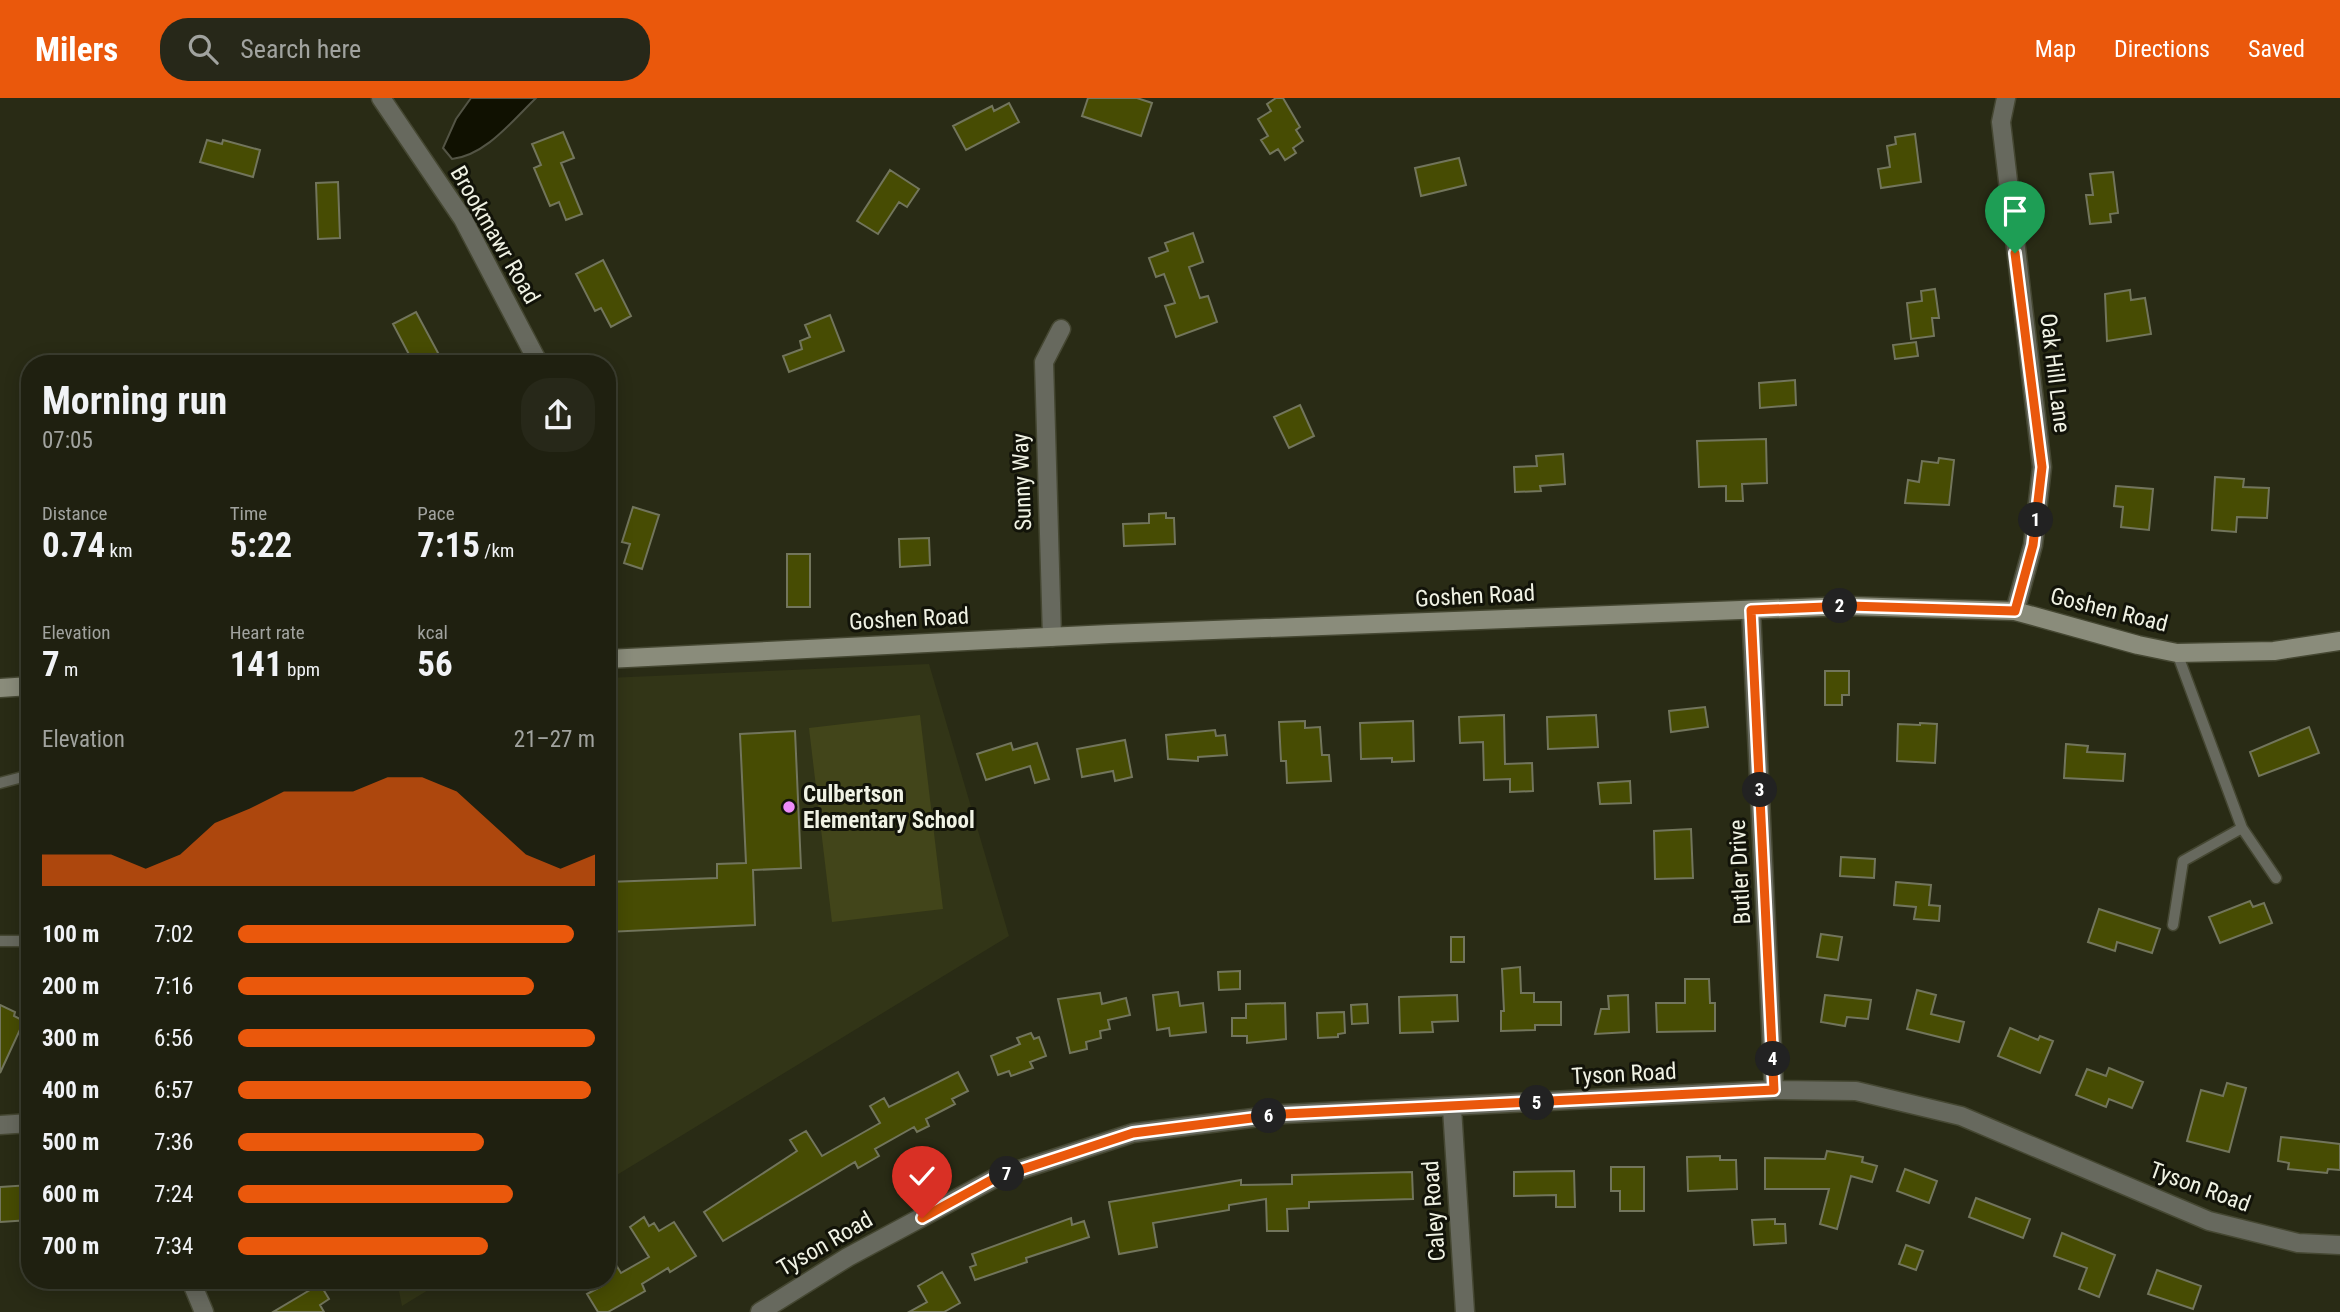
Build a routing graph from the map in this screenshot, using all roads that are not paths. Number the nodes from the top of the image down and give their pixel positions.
1 (380, 98) edge
2 (2006, 98) edge
3 (1061, 329) dead end
4 (534, 355) edge
5 (1751, 610) junction
6 (2015, 611) junction
7 (1052, 637) junction
8 (2340, 641) edge
9 (2177, 653) junction
10 (616, 659) edge
11 (21, 687) edge
12 (0, 688) edge
13 (21, 777) edge
14 (0, 783) edge
15 (2242, 828) junction
16 (2276, 878) dead end
17 (2173, 925) dead end
18 (0, 941) edge
19 (21, 941) edge
20 (1774, 1090) junction
21 (1452, 1108) junction
22 (21, 1124) edge
23 (0, 1125) edge
24 (2340, 1245) edge
25 (194, 1289) edge
26 (204, 1312) edge
27 (760, 1312) edge
28 (1465, 1312) edge

1 - 4 street, Brookmawr Road
2 - 6 street, Oak Hill Lane
3 - 7 street, Sunny Way
5 - 6 street, Goshen Road
5 - 7 street, Goshen Road
5 - 20 street, Butler Drive
6 - 9 street, Goshen Road
7 - 10 street, Goshen Road
8 - 9 street, Goshen Road
9 - 15 lane
11 - 12 street
13 - 14 lane
15 - 16 lane
15 - 17 lane
18 - 19 lane
20 - 21 street, Tyson Road
20 - 24 street, Tyson Road
21 - 27 street, Tyson Road
21 - 28 street, Caley Road
22 - 23 street
25 - 26 street

